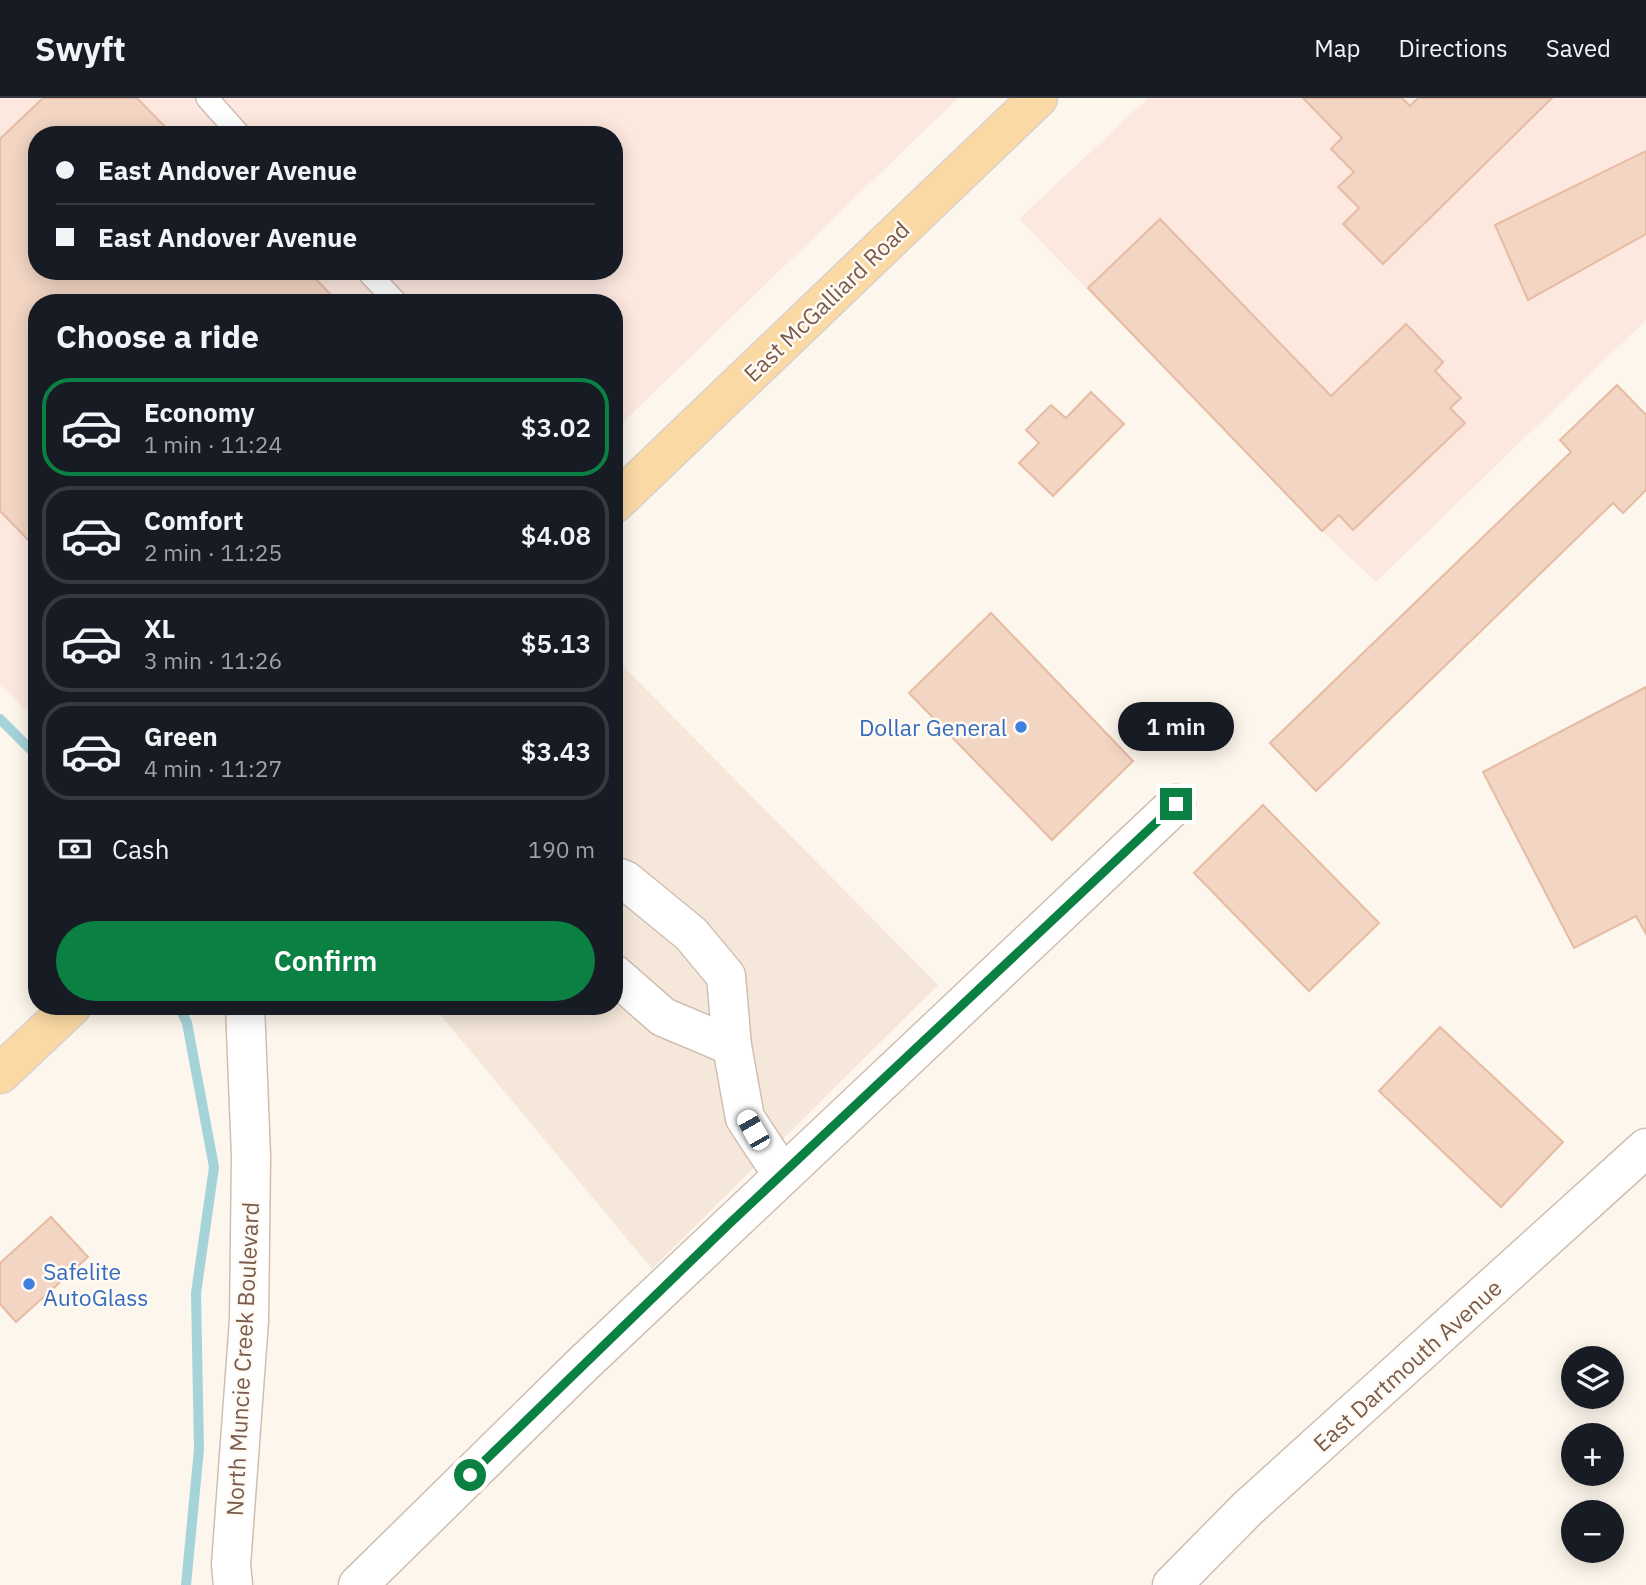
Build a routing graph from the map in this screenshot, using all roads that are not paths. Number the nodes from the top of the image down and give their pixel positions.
1 (207, 98) edge
2 (1038, 98) edge
3 (232, 126) edge
4 (375, 280) edge
5 (389, 294) edge
6 (623, 495) edge
7 (1176, 804) dead end
8 (623, 879) edge
9 (623, 982) edge
10 (62, 1015) edge
11 (245, 1015) edge
12 (732, 1046) junction
13 (0, 1074) edge
14 (1646, 1149) edge
15 (785, 1171) junction
16 (233, 1585) edge
17 (358, 1585) edge
18 (1172, 1585) edge

1 - 3 lane
2 - 6 main road, East McGalliard Road
4 - 5 lane
7 - 15 street
8 - 12 street
9 - 12 street
10 - 13 main road
11 - 16 street, North Muncie Creek Boulevard
12 - 15 street
14 - 18 street, East Dartmouth Avenue
15 - 17 street

